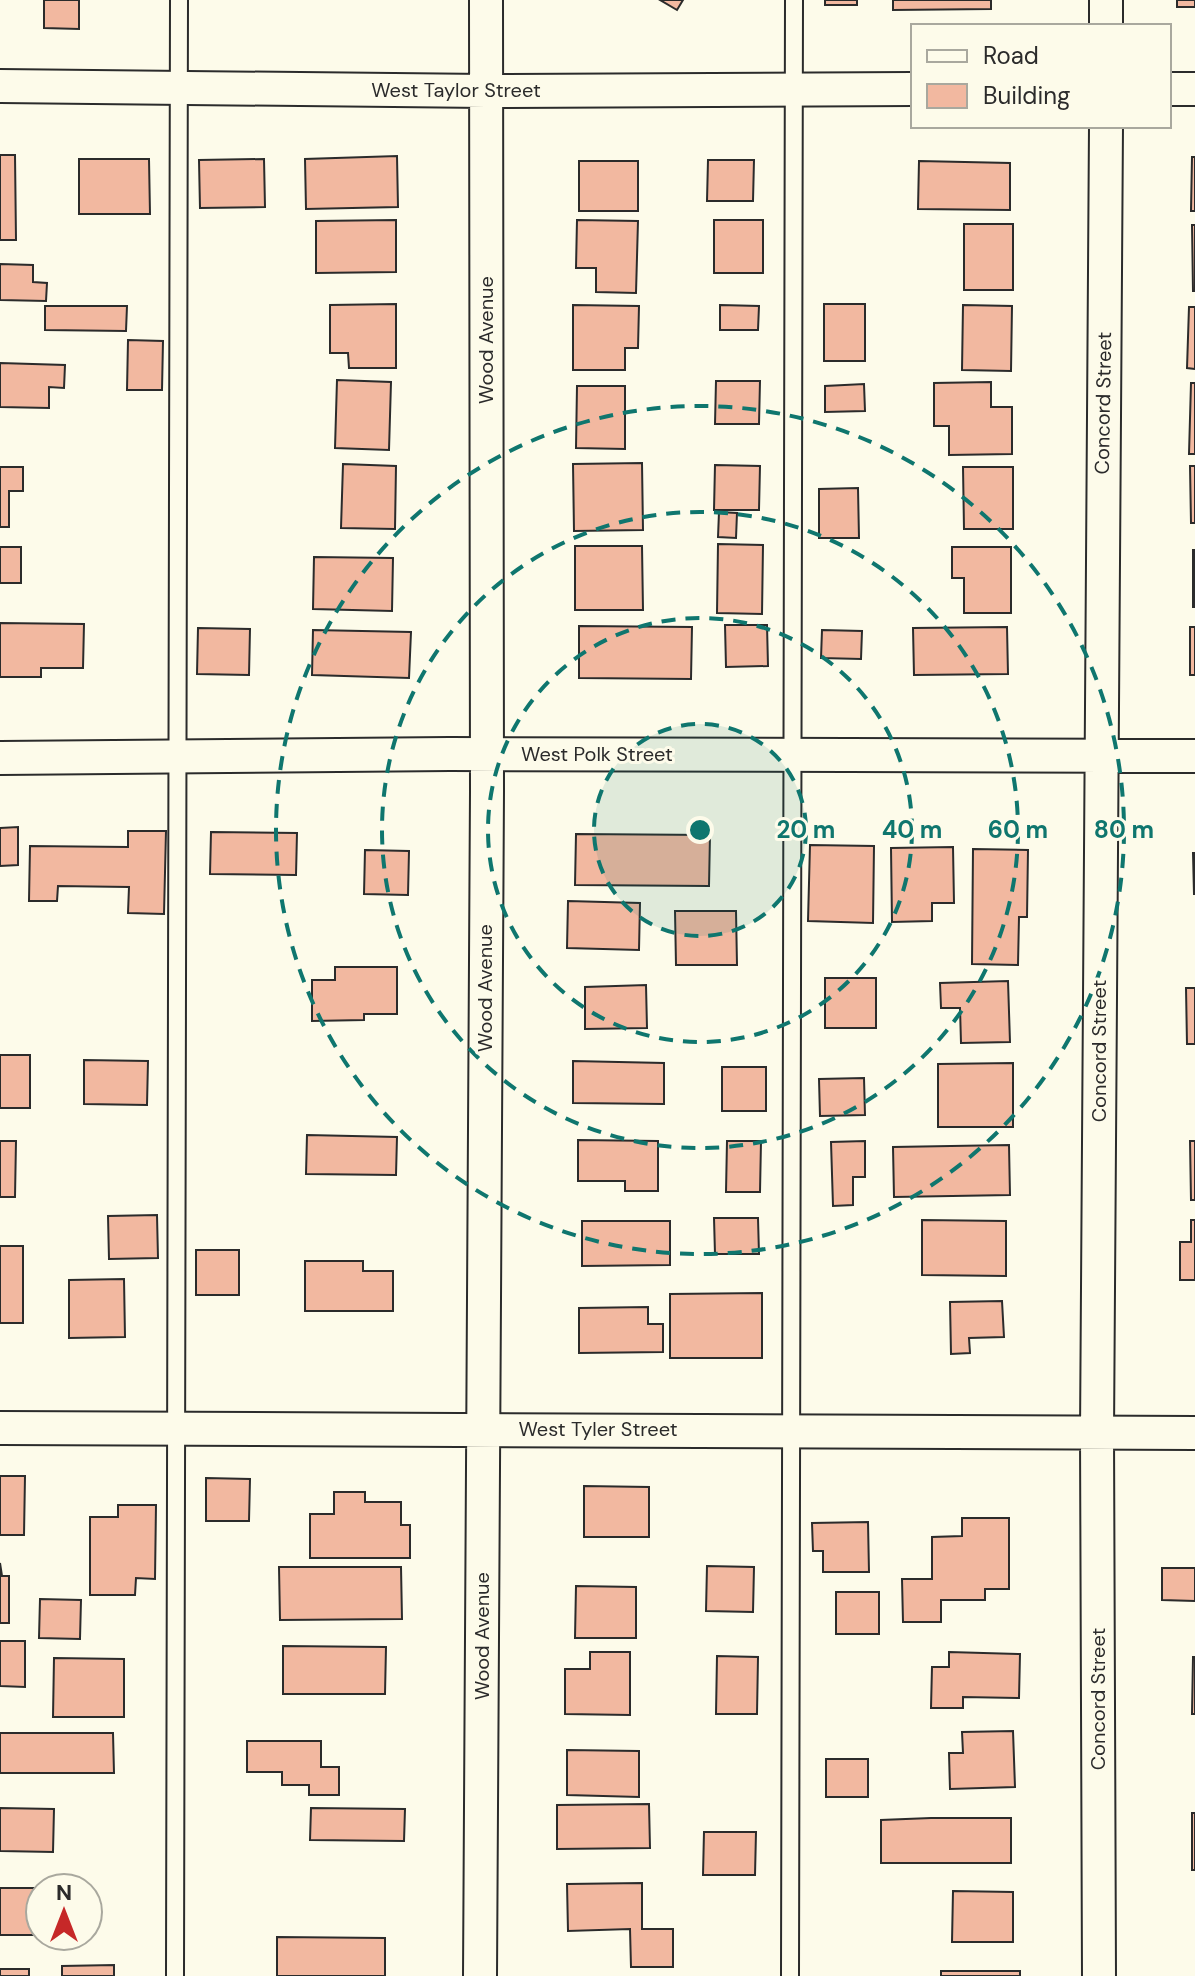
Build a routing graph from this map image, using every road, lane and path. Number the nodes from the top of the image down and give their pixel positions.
1 (179, 0) edge
2 (486, 0) edge
3 (794, 0) edge
4 (1106, 0) edge
5 (1106, 24) edge
6 (0, 86) edge
7 (179, 87) junction
8 (911, 89) edge
9 (1171, 89) edge
10 (1195, 89) edge
11 (796, 90) junction
12 (486, 91) junction
13 (1106, 128) edge
14 (487, 754) junction
15 (790, 754) junction
16 (1100, 755) junction
17 (1195, 756) edge
18 (178, 757) junction
19 (0, 758) edge
20 (0, 1428) edge
21 (178, 1428) junction
22 (483, 1428) junction
23 (791, 1431) junction
24 (1097, 1433) junction
25 (1195, 1433) edge
26 (175, 1976) edge
27 (480, 1976) edge
28 (790, 1976) edge
29 (1099, 1976) edge

1 - 7 lane
2 - 12 street, Wood Avenue
3 - 11 lane
4 - 5 street
6 - 7 street, West Taylor Street
7 - 12 street, West Taylor Street
7 - 18 lane
8 - 11 street, West Taylor Street
9 - 10 street
11 - 12 street, West Taylor Street
11 - 15 lane
12 - 14 street, Wood Avenue
13 - 16 street, Concord Street
14 - 15 street, West Polk Street
14 - 18 street, West Polk Street
14 - 22 street, Wood Avenue
15 - 16 street, West Polk Street
15 - 23 lane
16 - 17 street, West Polk Street
16 - 24 street, Concord Street
18 - 19 street, West Polk Street
18 - 21 lane
20 - 21 street, West Tyler Street
21 - 22 street, West Tyler Street
21 - 26 lane
22 - 23 street, West Tyler Street
22 - 27 street, Wood Avenue
23 - 24 street, West Tyler Street
23 - 28 lane
24 - 25 street, West Tyler Street
24 - 29 street, Concord Street

